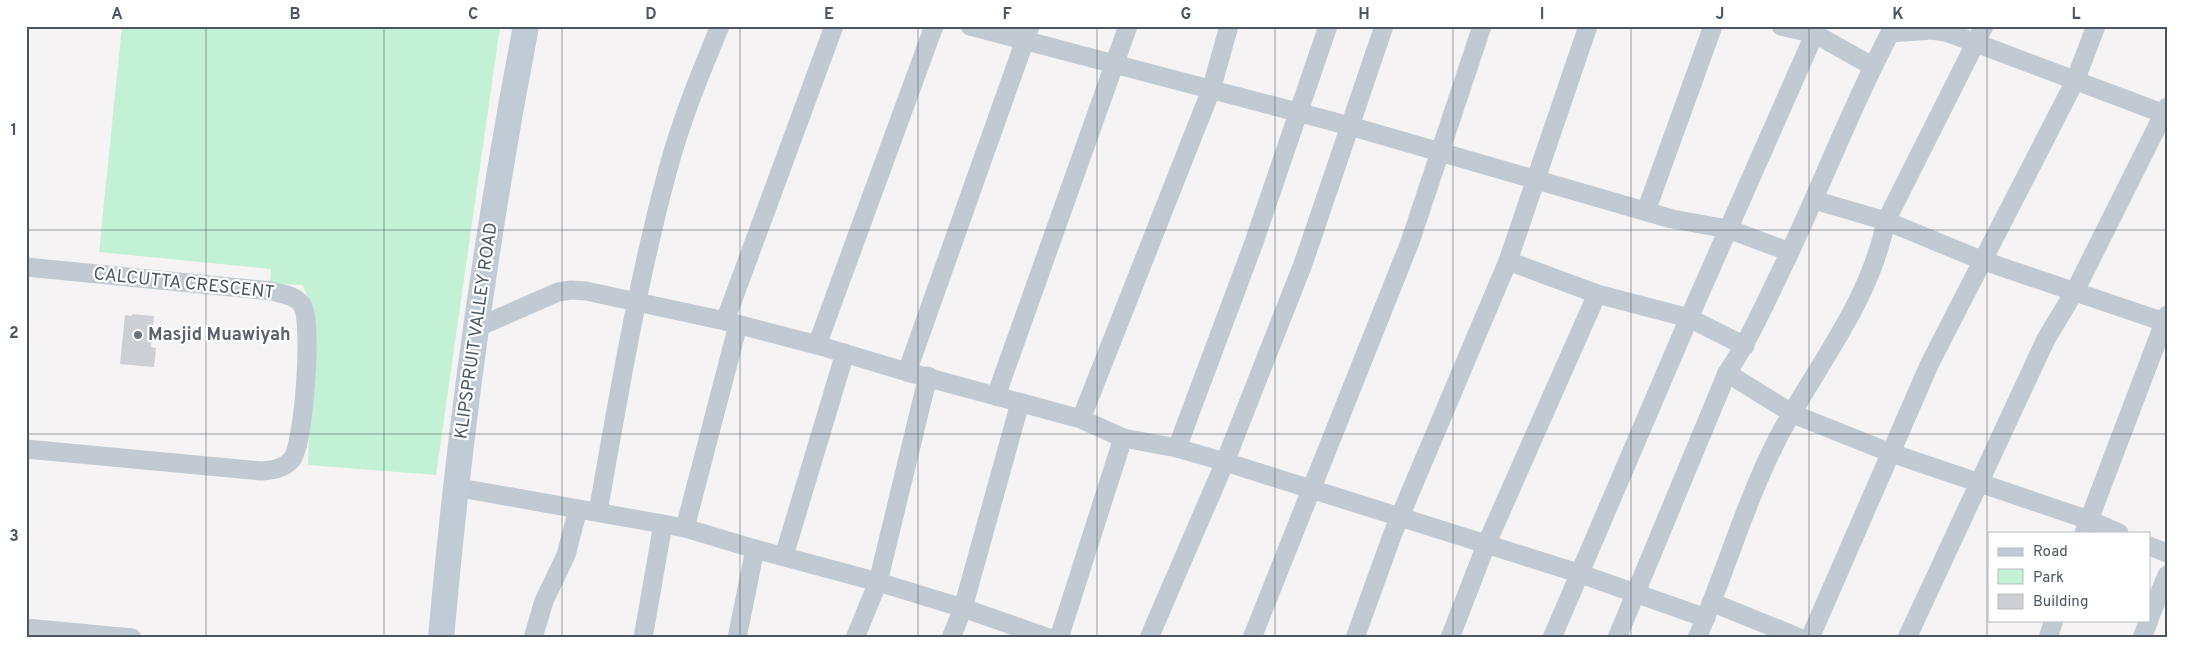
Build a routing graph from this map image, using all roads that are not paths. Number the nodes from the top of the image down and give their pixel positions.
1 (526, 26) edge
2 (720, 26) edge
3 (834, 26) edge
4 (934, 26) edge
5 (970, 26) edge
6 (1128, 26) edge
7 (1229, 26) edge
8 (1328, 26) edge
9 (1384, 26) edge
10 (1482, 26) edge
11 (1588, 26) edge
12 (1713, 26) edge
13 (1782, 26) edge
14 (1984, 26) edge
15 (2096, 26) edge
16 (1891, 29) edge
17 (1816, 30) edge
18 (1028, 33) edge
19 (1976, 44) junction
20 (1116, 64) junction
21 (1872, 66) junction
22 (2075, 81) junction
23 (1211, 90) junction
24 (2166, 112) edge
25 (1298, 113) junction
26 (1350, 126) junction
27 (1441, 153) junction
28 (1536, 180) junction
29 (1814, 200) junction
30 (1646, 211) junction
31 (1886, 221) junction
32 (1728, 229) junction
33 (1790, 252) junction
34 (1981, 260) junction
35 (1508, 262) junction
36 (26, 267) edge
37 (2075, 291) junction
38 (1598, 294) junction
39 (636, 302) junction
40 (1689, 318) junction
41 (2166, 320) edge
42 (732, 323) junction
43 (476, 328) junction
44 (817, 344) junction
45 (1745, 346) junction
46 (846, 353) junction
47 (907, 372) junction
48 (1727, 373) junction
49 (928, 376) junction
50 (996, 396) junction
51 (1020, 403) junction
52 (1793, 414) junction
53 (1081, 419) junction
54 (1123, 438) junction
55 (1177, 448) junction
56 (26, 449) edge
57 (1891, 452) junction
58 (1225, 462) junction
59 (1978, 483) junction
60 (454, 487) junction
61 (1310, 490) junction
62 (578, 509) junction
63 (598, 512) junction
64 (1400, 518) junction
65 (663, 524) junction
66 (2087, 526) edge
67 (685, 528) junction
68 (2114, 532) edge
69 (1486, 545) junction
70 (2150, 546) edge
71 (755, 549) junction
72 (2167, 553) edge
73 (784, 556) junction
74 (1578, 573) junction
75 (2167, 575) edge
76 (878, 582) junction
77 (1637, 594) junction
78 (963, 608) junction
79 (1709, 610) junction
80 (2150, 617) edge
81 (2053, 622) edge
82 (2148, 622) edge
83 (26, 628) edge
84 (132, 638) edge
85 (441, 638) edge
86 (533, 638) edge
87 (643, 638) edge
88 (737, 638) edge
89 (854, 638) edge
90 (951, 638) edge
91 (1049, 638) edge
92 (1059, 638) edge
93 (1149, 638) edge
94 (1252, 638) edge
95 (1355, 638) edge
96 (1450, 638) edge
97 (1552, 638) edge
98 (1617, 638) edge
99 (1697, 638) edge
100 (1800, 638) edge
101 (1810, 638) edge
102 (1907, 638) edge
103 (2048, 638) edge
104 (2142, 638) edge

1 - 43 main road, KLIPSPRUIT VALLEY ROAD
2 - 39 street
3 - 42 street
4 - 44 street
5 - 18 street
6 - 20 street
7 - 23 street
8 - 25 street
9 - 26 street
10 - 27 street
11 - 28 street
12 - 30 street
13 - 17 street
14 - 19 street
15 - 22 street
16 - 19 street
16 - 21 street
17 - 21 street
17 - 32 street
18 - 20 street
18 - 47 street
19 - 22 street
19 - 31 street
20 - 23 street
20 - 50 street
21 - 29 street
22 - 24 street
22 - 34 street
23 - 25 street
23 - 53 street
24 - 37 street
25 - 26 street
25 - 55 street
26 - 27 street
26 - 58 street
27 - 28 street
27 - 61 street
28 - 30 street
28 - 35 street
29 - 31 street
29 - 33 street
30 - 32 street
31 - 34 street
31 - 52 street
32 - 33 street
32 - 40 street
33 - 45 street
34 - 37 street
34 - 57 street
35 - 38 street
35 - 64 street
36 - 56 street, CALCUTTA CRESCENT
37 - 41 street
37 - 59 street
38 - 40 street
38 - 69 street
39 - 42 street
39 - 43 street
39 - 63 street
40 - 45 street
40 - 74 street
41 - 66 street
42 - 44 street
42 - 67 street
43 - 60 main road, KLIPSPRUIT VALLEY ROAD
44 - 46 street
45 - 48 street
46 - 47 street
46 - 73 street
47 - 49 street
48 - 52 street
48 - 77 street
49 - 50 street
49 - 76 street
50 - 51 street
51 - 53 street
51 - 78 street
52 - 57 street
52 - 79 street
53 - 54 street
54 - 55 street
54 - 92 street
55 - 58 street
57 - 59 street
57 - 101 street
58 - 61 street
58 - 93 street
59 - 66 street
59 - 102 street
60 - 62 street
60 - 85 main road, KLIPSPRUIT VALLEY ROAD
61 - 64 street
61 - 94 street
62 - 63 street
62 - 86 street
63 - 65 street
64 - 69 street
64 - 95 street
65 - 67 street
65 - 87 street
66 - 68 street
67 - 71 street
69 - 74 street
69 - 96 street
70 - 72 street
71 - 73 street
71 - 88 street
73 - 76 street
74 - 77 street
74 - 97 street
75 - 80 street
76 - 78 street
76 - 89 street
77 - 79 street
77 - 98 street
78 - 90 street
78 - 91 street
79 - 99 street
79 - 100 street
81 - 103 street
82 - 104 street
83 - 84 street

